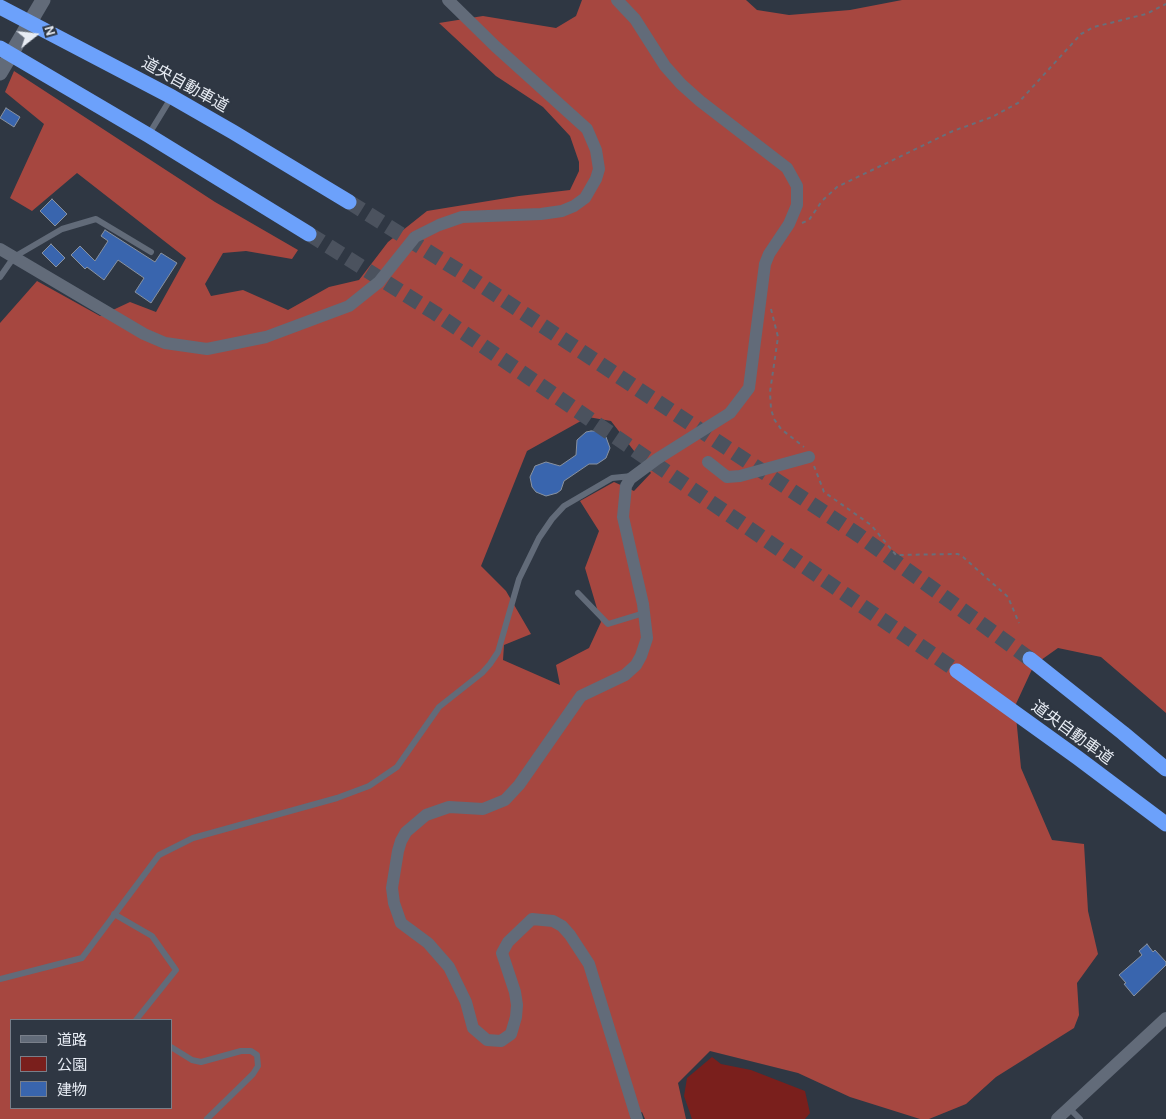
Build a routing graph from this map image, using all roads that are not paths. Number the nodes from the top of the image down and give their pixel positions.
1 (43, 0) edge
2 (448, 0) edge
3 (618, 0) edge
4 (0, 7) edge
5 (0, 48) edge
6 (0, 73) edge
7 (172, 97) junction
8 (148, 135) junction
9 (349, 202) tunnel mouth
10 (309, 234) tunnel mouth
11 (0, 249) edge
12 (151, 252) dead end
13 (14, 257) junction
14 (0, 277) edge
15 (809, 457) road end
16 (708, 462) dead end
17 (633, 476) junction
18 (578, 593) dead end
19 (644, 613) junction
20 (1030, 659) tunnel mouth
21 (957, 671) tunnel mouth
22 (1166, 769) edge
23 (1166, 824) edge
24 (114, 914) junction
25 (0, 980) edge
26 (1166, 1018) edge
27 (137, 1019) edge
28 (172, 1048) edge
29 (1069, 1108) junction
30 (207, 1119) edge
31 (638, 1119) edge
32 (1057, 1119) edge
33 (1080, 1119) edge

1 - 6 main road
2 - 13 street
3 - 17 street
4 - 7 highway, 道央自動車道
5 - 8 highway
7 - 8 lane
7 - 9 highway, 道央自動車道
8 - 10 highway
11 - 13 street
12 - 13 lane
13 - 14 lane
15 - 16 street
17 - 19 street
17 - 24 lane
18 - 19 lane
19 - 31 street
20 - 22 highway, 道央自動車道
21 - 23 highway, 道央自動車道
24 - 25 lane
24 - 27 lane
26 - 29 street
28 - 30 lane
29 - 32 street
29 - 33 lane

